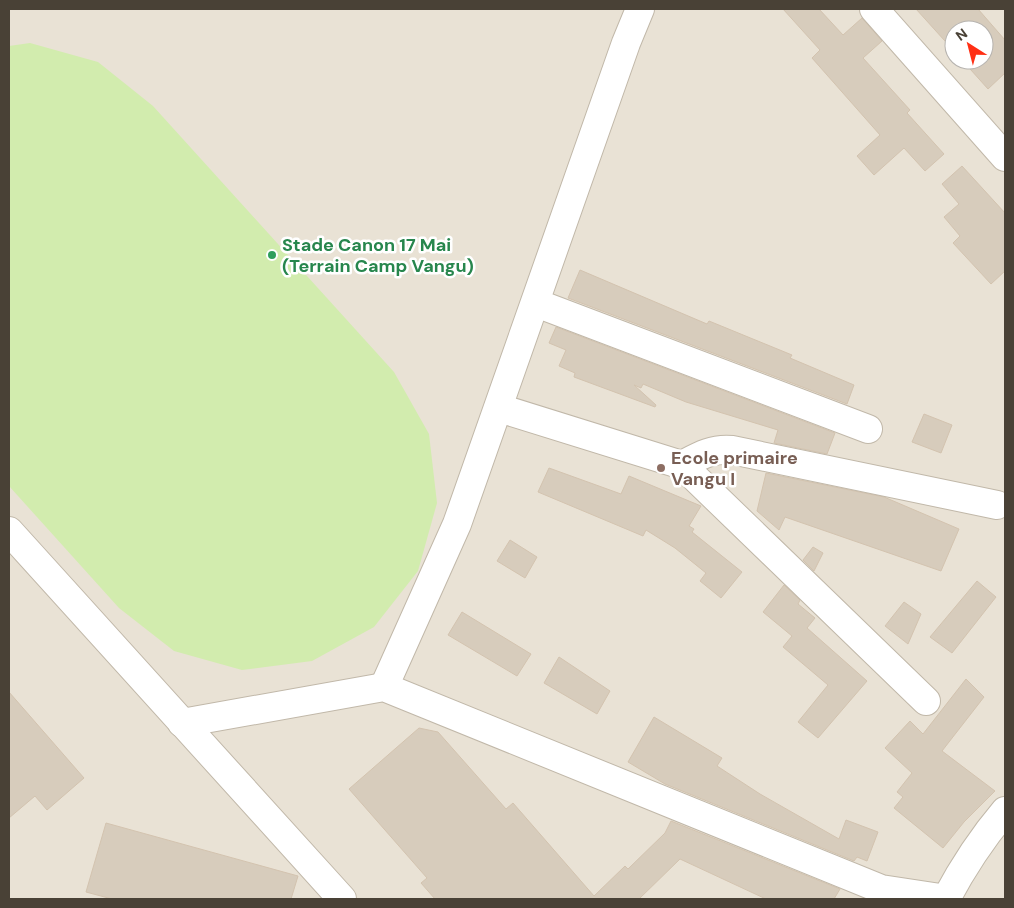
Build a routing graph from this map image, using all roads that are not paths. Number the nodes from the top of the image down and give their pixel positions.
1 (640, 9) edge
2 (874, 9) edge
3 (1005, 157) edge
4 (536, 303) junction
5 (499, 408) junction
6 (868, 429) dead end
7 (682, 465) junction
8 (997, 505) dead end
9 (9, 530) edge
10 (384, 688) junction
11 (926, 701) dead end
12 (182, 723) junction
13 (1005, 811) edge
14 (342, 899) edge
15 (946, 899) edge

1 - 4 street
2 - 3 street
4 - 5 street
4 - 6 street
5 - 7 street
5 - 10 street
7 - 8 street
7 - 11 street
9 - 12 street
10 - 12 street
10 - 15 street
12 - 14 street
13 - 15 street

